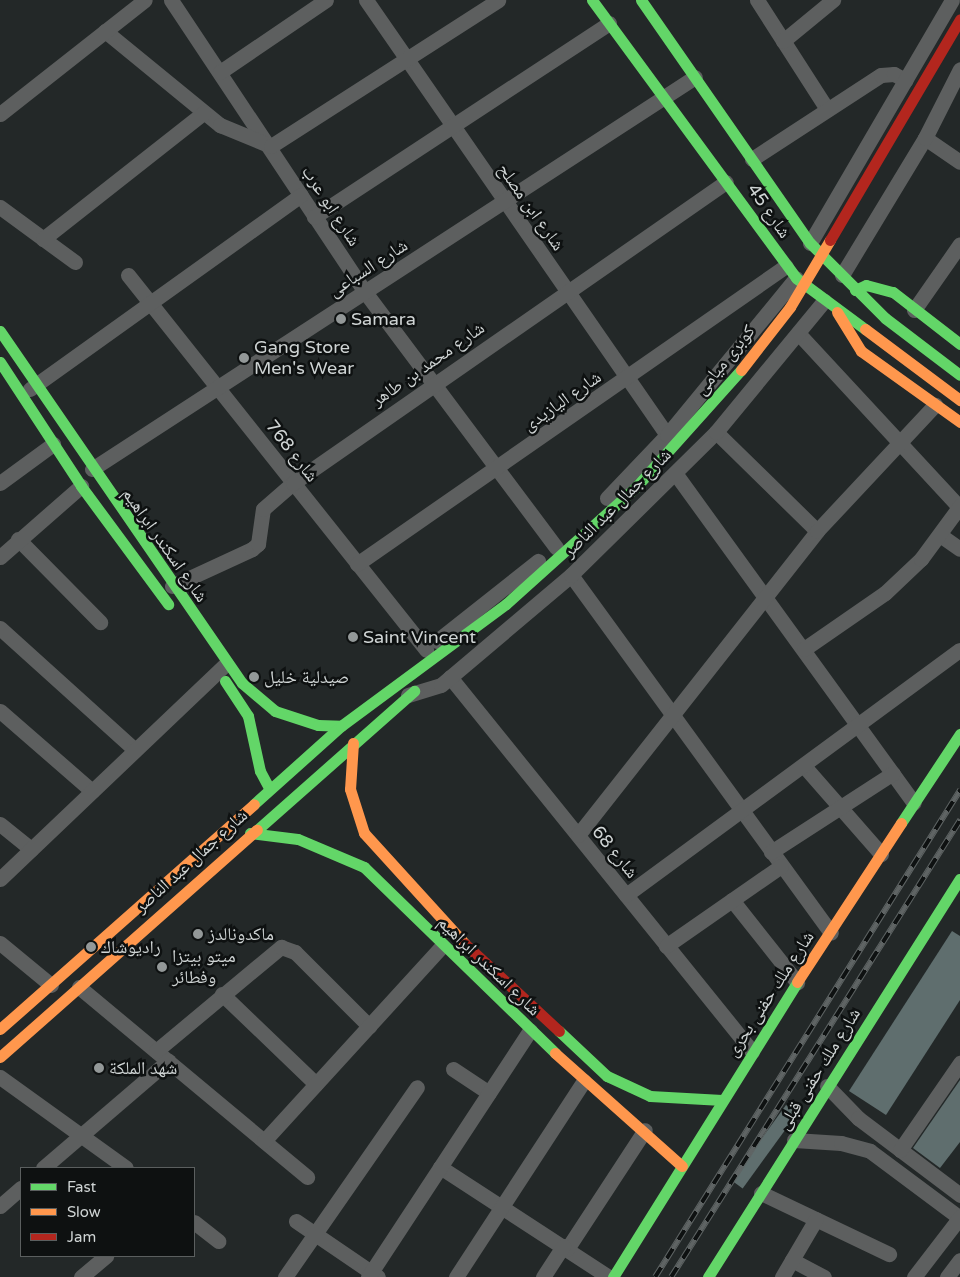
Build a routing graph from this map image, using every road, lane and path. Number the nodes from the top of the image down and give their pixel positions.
1 (144, 0) edge
2 (170, 0) edge
3 (326, 0) edge
4 (366, 0) edge
5 (498, 0) edge
6 (592, 0) edge
7 (641, 0) edge
8 (757, 0) edge
9 (833, 0) edge
10 (945, 4) edge
11 (960, 19) edge
12 (609, 23) junction
13 (105, 31) junction
14 (783, 41) junction
15 (406, 60) junction
16 (958, 62) edge
17 (220, 72) junction
18 (695, 77) junction
19 (905, 80) junction
20 (930, 98) dead end
21 (665, 99) junction
22 (827, 109) junction
23 (203, 113) junction
24 (0, 114) edge
25 (453, 126) junction
26 (925, 138) junction
27 (272, 146) junction
28 (752, 159) junction
29 (960, 162) edge
30 (726, 182) junction
31 (301, 195) junction
32 (505, 202) junction
33 (0, 207) edge
34 (314, 217) junction
35 (43, 239) junction
36 (810, 243) junction
37 (960, 244) edge
38 (837, 256) dead end
39 (74, 262) dead end
40 (786, 266) junction
41 (128, 275) dead end
42 (842, 275) junction
43 (796, 278) junction
44 (855, 290) junction
45 (567, 291) junction
46 (365, 292) junction
47 (150, 302) junction
48 (830, 305) junction
49 (914, 310) junction
50 (0, 331) edge
51 (798, 333) junction
52 (960, 344) edge
53 (0, 362) edge
54 (960, 375) edge
55 (627, 379) junction
56 (432, 382) junction
57 (35, 385) junction
58 (217, 387) junction
59 (22, 394) junction
60 (960, 400) edge
61 (934, 405) junction
62 (960, 422) edge
63 (716, 432) junction
64 (667, 435) junction
65 (53, 444) junction
66 (902, 444) junction
67 (497, 468) junction
68 (92, 469) junction
69 (675, 473) junction
70 (293, 483) junction
71 (0, 484) edge
72 (81, 486) junction
73 (960, 506) edge
74 (817, 531) junction
75 (940, 535) junction
76 (18, 540) junction
77 (556, 547) junction
78 (960, 549) edge
79 (0, 557) edge
80 (358, 564) junction
81 (571, 575) junction
82 (172, 586) junction
83 (765, 597) junction
84 (176, 615) dead end
85 (100, 622) dead end
86 (0, 628) edge
87 (804, 649) junction
88 (960, 650) edge
89 (432, 654) junction
90 (218, 666) junction
91 (446, 672) junction
92 (404, 690) junction
93 (0, 711) edge
94 (673, 715) junction
95 (341, 726) junction
96 (860, 726) junction
97 (960, 734) edge
98 (353, 743) junction
99 (133, 748) junction
100 (804, 766) junction
101 (894, 773) junction
102 (269, 788) junction
103 (92, 791) junction
104 (914, 803) junction
105 (840, 807) junction
106 (741, 812) junction
107 (0, 824) edge
108 (250, 834) junction
109 (578, 836) junction
110 (31, 849) junction
111 (771, 852) junction
112 (881, 854) junction
113 (781, 866) junction
114 (0, 879) edge
115 (960, 879) edge
116 (626, 895) junction
117 (732, 900) junction
118 (831, 933) junction
119 (0, 943) edge
120 (442, 946) junction
121 (666, 946) junction
122 (797, 982) junction
123 (51, 985) junction
124 (79, 987) junction
125 (222, 994) junction
126 (369, 1026) junction
127 (0, 1029) edge
128 (530, 1030) junction
129 (156, 1051) junction
130 (752, 1051) junction
131 (0, 1057) edge
132 (168, 1061) junction
133 (960, 1063) edge
134 (453, 1069) dead end
135 (607, 1076) junction
136 (0, 1077) edge
137 (584, 1082) junction
138 (316, 1084) junction
139 (827, 1086) junction
140 (417, 1087) dead end
141 (597, 1092) junction
142 (489, 1093) junction
143 (722, 1100) junction
144 (645, 1130) junction
145 (82, 1134) junction
146 (794, 1140) junction
147 (264, 1141) junction
148 (900, 1150) junction
149 (682, 1166) junction
150 (44, 1167) edge
151 (125, 1167) edge
152 (440, 1167) junction
153 (308, 1177) dead end
154 (957, 1187) edge
155 (20, 1189) edge
156 (761, 1193) junction
157 (0, 1206) edge
158 (502, 1207) junction
159 (960, 1217) edge
160 (816, 1219) junction
161 (296, 1221) dead end
162 (195, 1223) edge
163 (315, 1234) junction
164 (218, 1241) dead end
165 (565, 1247) junction
166 (889, 1254) dead end
167 (105, 1257) edge
168 (792, 1260) junction
169 (960, 1260) edge
170 (373, 1276) edge
171 (82, 1277) edge
172 (285, 1277) edge
173 (456, 1277) edge
174 (543, 1277) edge
175 (609, 1277) edge
176 (613, 1277) edge
177 (708, 1277) edge
178 (782, 1277) edge
179 (824, 1277) edge
180 (914, 1277) edge
181 (947, 1277) edge

1 - 13 street
2 - 17 street, شارع ابو عرب
3 - 17 street
4 - 15 street, شارع ابن مصلح
5 - 15 street
6 - 12 main road, شارع 45
7 - 18 main road, شارع 45
8 - 14 street
9 - 14 street
10 - 19 street
11 - 89 main road, كوبرى ميامى
12 - 21 main road, شارع 45
12 - 25 street
13 - 23 street
13 - 24 street
14 - 22 street
15 - 25 street, شارع ابن مصلح
15 - 27 street
16 - 20 main road
16 - 26 street
17 - 27 street, شارع ابو عرب
18 - 21 street, شارع السباعى
18 - 28 main road, شارع 45
19 - 22 street
19 - 36 street
21 - 30 main road, شارع 45
21 - 32 street, شارع السباعى
22 - 28 street
23 - 27 street
23 - 35 street
25 - 32 street, شارع ابن مصلح
25 - 34 street
26 - 29 street
26 - 42 street
27 - 31 street, شارع ابو عرب
28 - 36 main road, شارع 45
30 - 40 main road, شارع 45
30 - 45 street, شارع محمد بن طاهر
31 - 34 street, شارع ابو عرب
31 - 47 street
32 - 45 street, شارع ابن مصلح
32 - 46 street, شارع السباعى
33 - 35 street
34 - 46 street, شارع ابو عرب
35 - 39 street
36 - 42 main road, شارع 45
37 - 49 street
38 - 91 main road, كوبرى ميامى
40 - 43 main road, شارع 45
40 - 55 street, شارع اليازيدى
41 - 47 street, شارع 768
42 - 44 main road, شارع 45
43 - 48 main road, شارع 45
43 - 64 street, شارع جمال عبد الناصر
44 - 49 main road
44 - 54 main road, شارع 45
45 - 55 street, شارع ابن مصلح
45 - 56 street, شارع محمد بن طاهر
46 - 56 street, شارع ابو عرب
46 - 58 street, شارع السباعى
47 - 57 street
47 - 58 street, شارع 768
48 - 51 street, شارع جمال عبد الناصر
48 - 60 main road, شارع 45
48 - 61 main road
49 - 52 main road
50 - 57 main road, شارع اسكندر ابراهيم
51 - 63 street, شارع جمال عبد الناصر
51 - 66 street
53 - 59 main road, شارع اسكندر ابراهيم
55 - 64 street, شارع ابن مصلح
55 - 67 street, شارع اليازيدى
56 - 67 street, شارع ابو عرب
56 - 70 street, شارع محمد بن طاهر
57 - 59 street
57 - 68 main road, شارع اسكندر ابراهيم
58 - 68 street, شارع السباعى
58 - 70 street, شارع 768
59 - 65 main road, شارع اسكندر ابراهيم
61 - 62 main road
61 - 66 street
63 - 69 street, شارع جمال عبد الناصر
63 - 74 street
64 - 77 street, شارع جمال عبد الناصر
65 - 71 street
65 - 72 main road, شارع اسكندر ابراهيم
66 - 73 street
66 - 74 street
67 - 77 street, شارع ابو عرب
67 - 80 street, شارع اليازيدى
68 - 82 main road, شارع اسكندر ابراهيم
69 - 81 street, شارع جمال عبد الناصر
69 - 83 street
70 - 80 street, شارع 768
70 - 82 street, شارع محمد بن طاهر
72 - 76 street
72 - 84 main road, شارع اسكندر ابراهيم
73 - 75 street
74 - 83 street
75 - 78 street
75 - 87 street
76 - 79 street
76 - 85 street
77 - 89 street, شارع جمال عبد الناصر
80 - 89 street, شارع 768
81 - 91 street, شارع جمال عبد الناصر
81 - 94 street
82 - 90 main road, شارع اسكندر ابراهيم
83 - 87 street
83 - 94 street
86 - 99 street
87 - 96 street
88 - 96 street
89 - 92 street, شارع جمال عبد الناصر
90 - 95 main road, شارع اسكندر ابراهيم
90 - 99 street
90 - 102 main road, شارع اسكندر ابراهيم
91 - 92 street, شارع جمال عبد الناصر
91 - 109 street, شارع 68
92 - 95 main road, شارع جمال عبد الناصر
92 - 98 main road, شارع جمال عبد الناصر
93 - 103 street
94 - 106 street
94 - 109 street
95 - 102 main road, شارع جمال عبد الناصر
96 - 100 street
96 - 101 street
97 - 104 main road, شارع ملك حفنى بحرى
98 - 108 main road, شارع جمال عبد الناصر
98 - 135 main road, شارع اسكندر ابراهيم
99 - 103 street
100 - 105 street
100 - 106 street
101 - 104 street
101 - 105 street
102 - 123 main road, شارع جمال عبد الناصر
103 - 110 street
104 - 112 main road, شارع ملك حفنى بحرى
105 - 111 street
105 - 112 street
106 - 111 street
106 - 116 street
107 - 110 street
108 - 120 main road, شارع اسكندر ابراهيم
108 - 124 main road, شارع جمال عبد الناصر
109 - 116 street, شارع 68
110 - 114 street
111 - 113 street
112 - 118 main road, شارع ملك حفنى بحرى
113 - 117 street
113 - 118 street
115 - 139 main road, شارع ملك حفنى قبلى
116 - 121 street, شارع 68
117 - 121 street
117 - 122 street
118 - 122 main road, شارع ملك حفنى بحرى
119 - 123 street
120 - 126 street
120 - 128 main road, شارع اسكندر ابراهيم
121 - 130 street, شارع 68
122 - 130 main road, شارع ملك حفنى بحرى
123 - 127 main road, شارع جمال عبد الناصر
124 - 129 street
124 - 131 main road, شارع جمال عبد الناصر
125 - 126 street
125 - 129 street
125 - 138 street
126 - 138 street
128 - 137 main road, شارع اسكندر ابراهيم
128 - 142 street
129 - 132 street
130 - 143 main road, شارع ملك حفنى بحرى
132 - 145 street
132 - 147 street
133 - 148 street
134 - 142 street
135 - 141 main road
135 - 143 main road, شارع اسكندر ابراهيم
136 - 145 street
137 - 141 main road, شارع اسكندر ابراهيم
137 - 158 street
138 - 147 street
139 - 146 main road, شارع ملك حفنى قبلى
139 - 148 street
140 - 163 street
141 - 144 main road, شارع اسكندر ابراهيم
142 - 152 street
143 - 149 main road, شارع ملك حفنى بحرى
144 - 149 main road, شارع اسكندر ابراهيم
144 - 165 street
145 - 150 street
145 - 151 street
146 - 156 main road, شارع ملك حفنى قبلى
146 - 159 street
147 - 153 street
148 - 154 street
149 - 176 main road, شارع ملك حفنى بحرى
152 - 158 street
152 - 170 street
155 - 157 street
156 - 160 street
156 - 177 main road, شارع ملك حفنى قبلى
158 - 165 street
158 - 173 street
159 - 180 street
160 - 166 street
160 - 168 street
161 - 163 street
162 - 164 street
163 - 170 street
163 - 172 street
165 - 174 street
165 - 175 street
167 - 171 street
168 - 178 street
168 - 179 street
169 - 181 street

